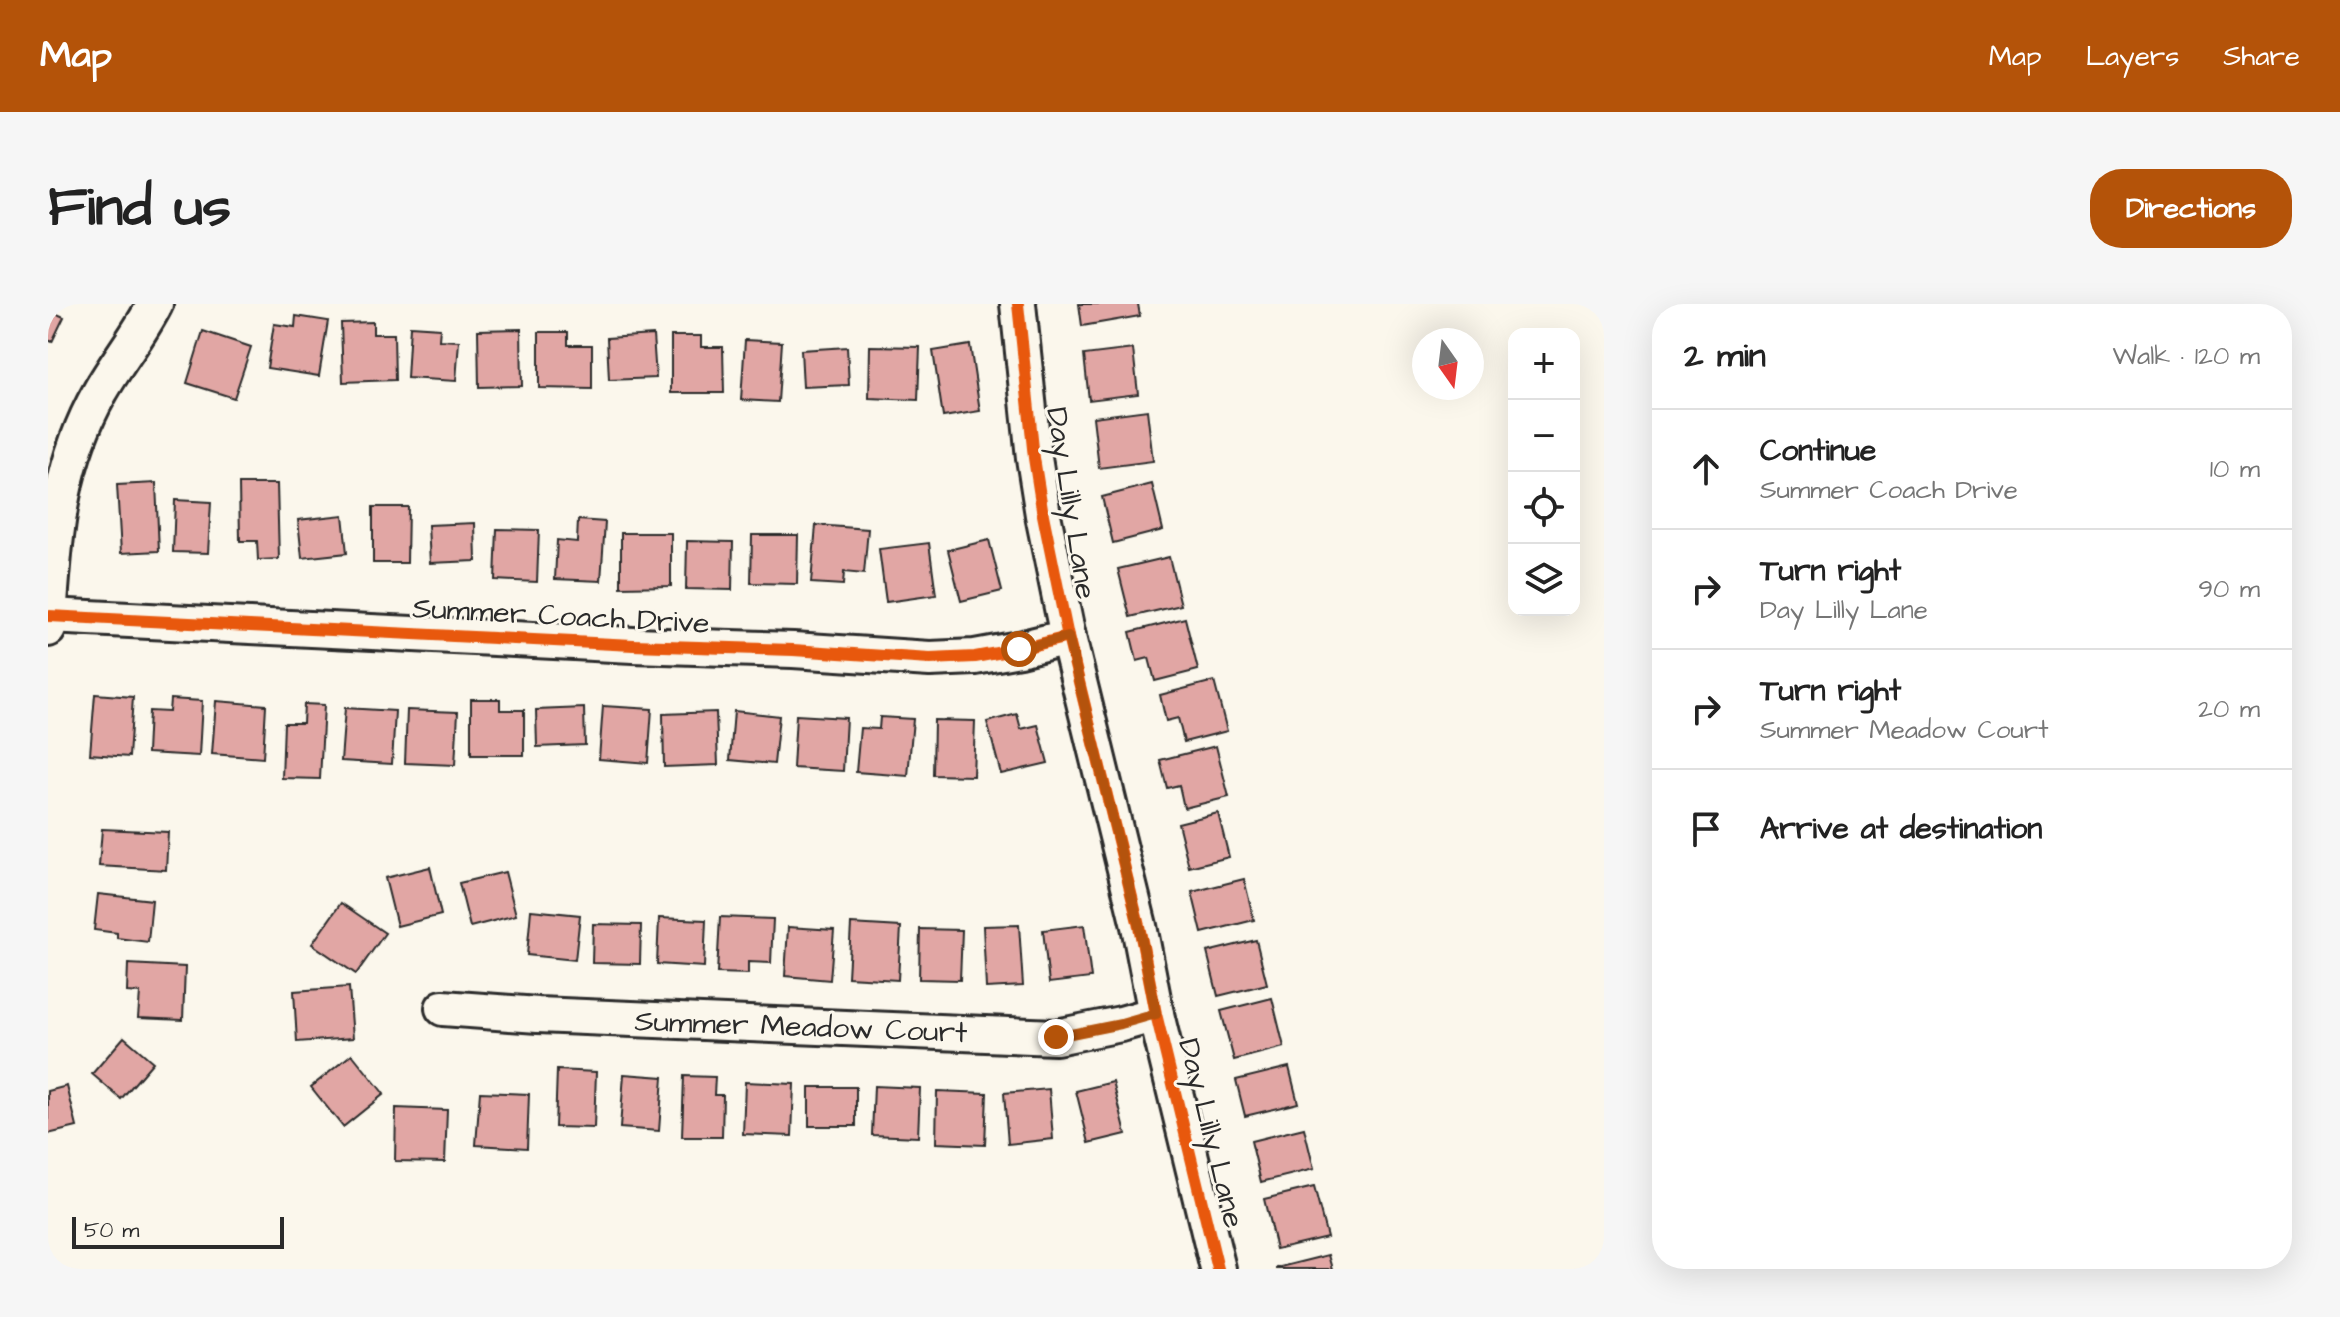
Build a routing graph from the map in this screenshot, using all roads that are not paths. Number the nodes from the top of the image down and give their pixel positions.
1 (155, 304) edge
2 (1018, 304) edge
3 (49, 616) edge
4 (48, 629) edge
5 (1068, 637) junction
6 (443, 1008) dead end
7 (1156, 1014) junction
8 (1218, 1269) edge

1 - 3 street
2 - 5 street, Day Lilly Lane
3 - 4 street
3 - 5 street, Summer Coach Drive
5 - 7 street, Day Lilly Lane
6 - 7 street, Summer Meadow Court
7 - 8 street, Day Lilly Lane

